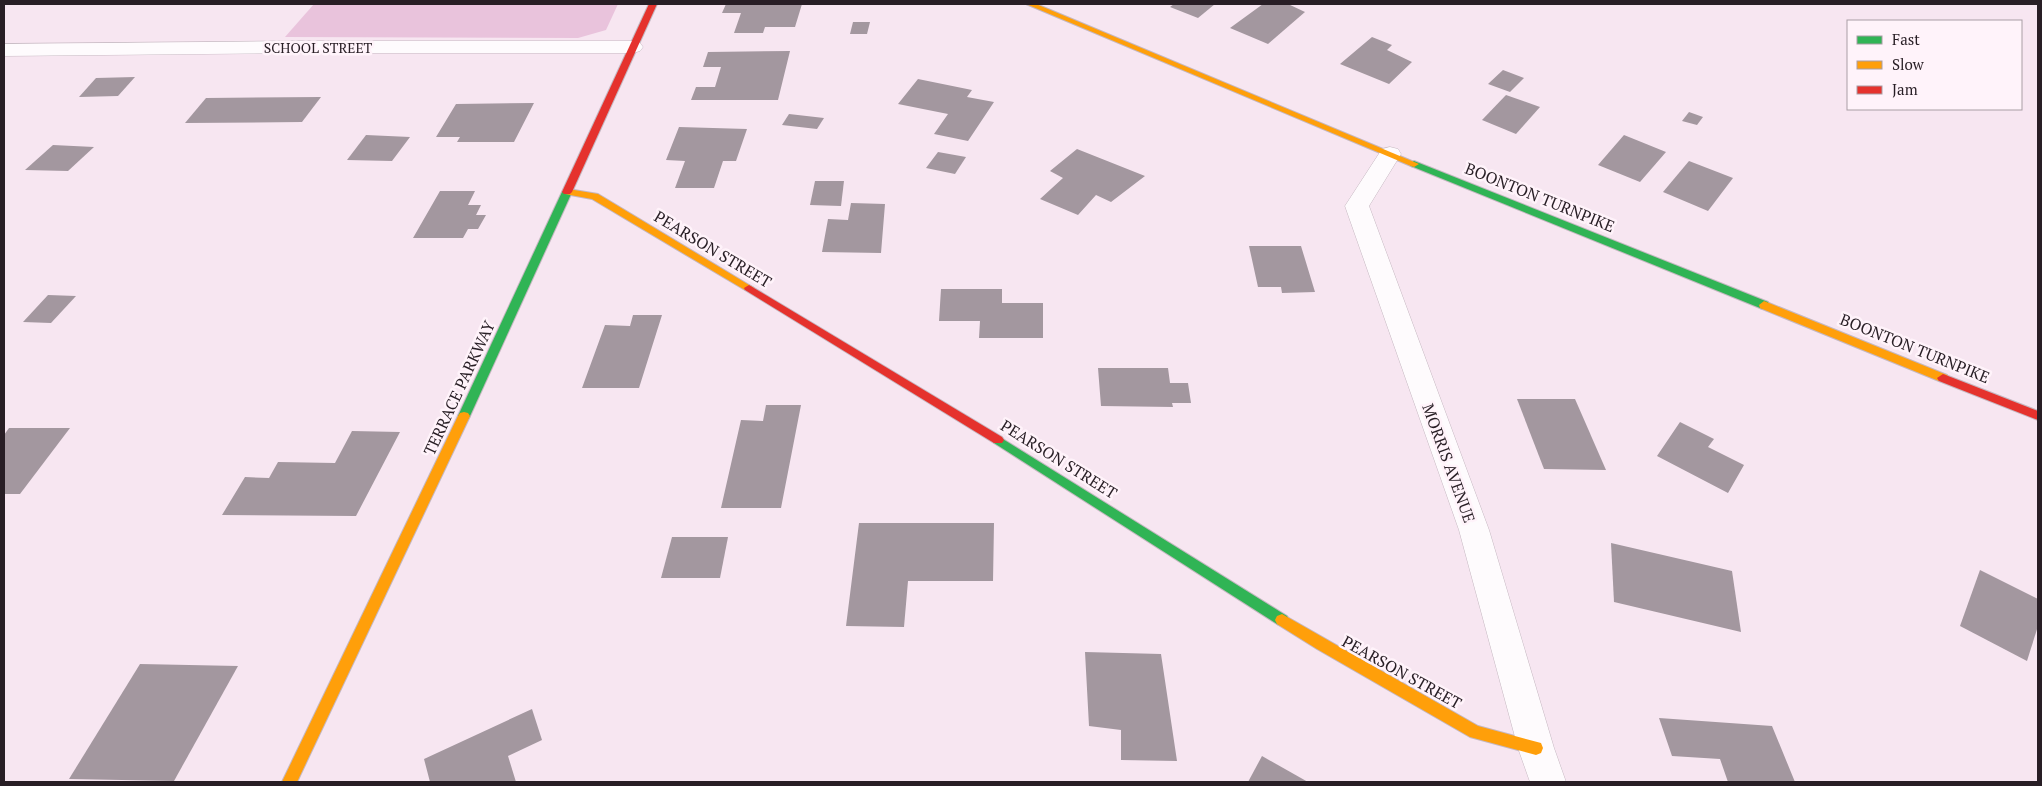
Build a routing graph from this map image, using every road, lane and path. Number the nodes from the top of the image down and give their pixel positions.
1 (653, 4) edge
2 (1030, 4) edge
3 (633, 48) junction
4 (4, 50) edge
5 (1390, 154) junction
6 (568, 192) junction
7 (2038, 416) edge
8 (1536, 748) junction
9 (289, 782) edge
10 (1548, 782) edge

1 - 3 street, TERRACE PARKWAY
2 - 5 street, BOONTON TURNPIKE
3 - 4 street, SCHOOL STREET
3 - 6 street, TERRACE PARKWAY
5 - 7 street, BOONTON TURNPIKE
5 - 8 street, MORRIS AVENUE
6 - 8 street, PEARSON STREET
6 - 9 street, TERRACE PARKWAY
8 - 10 street, MORRIS AVENUE

